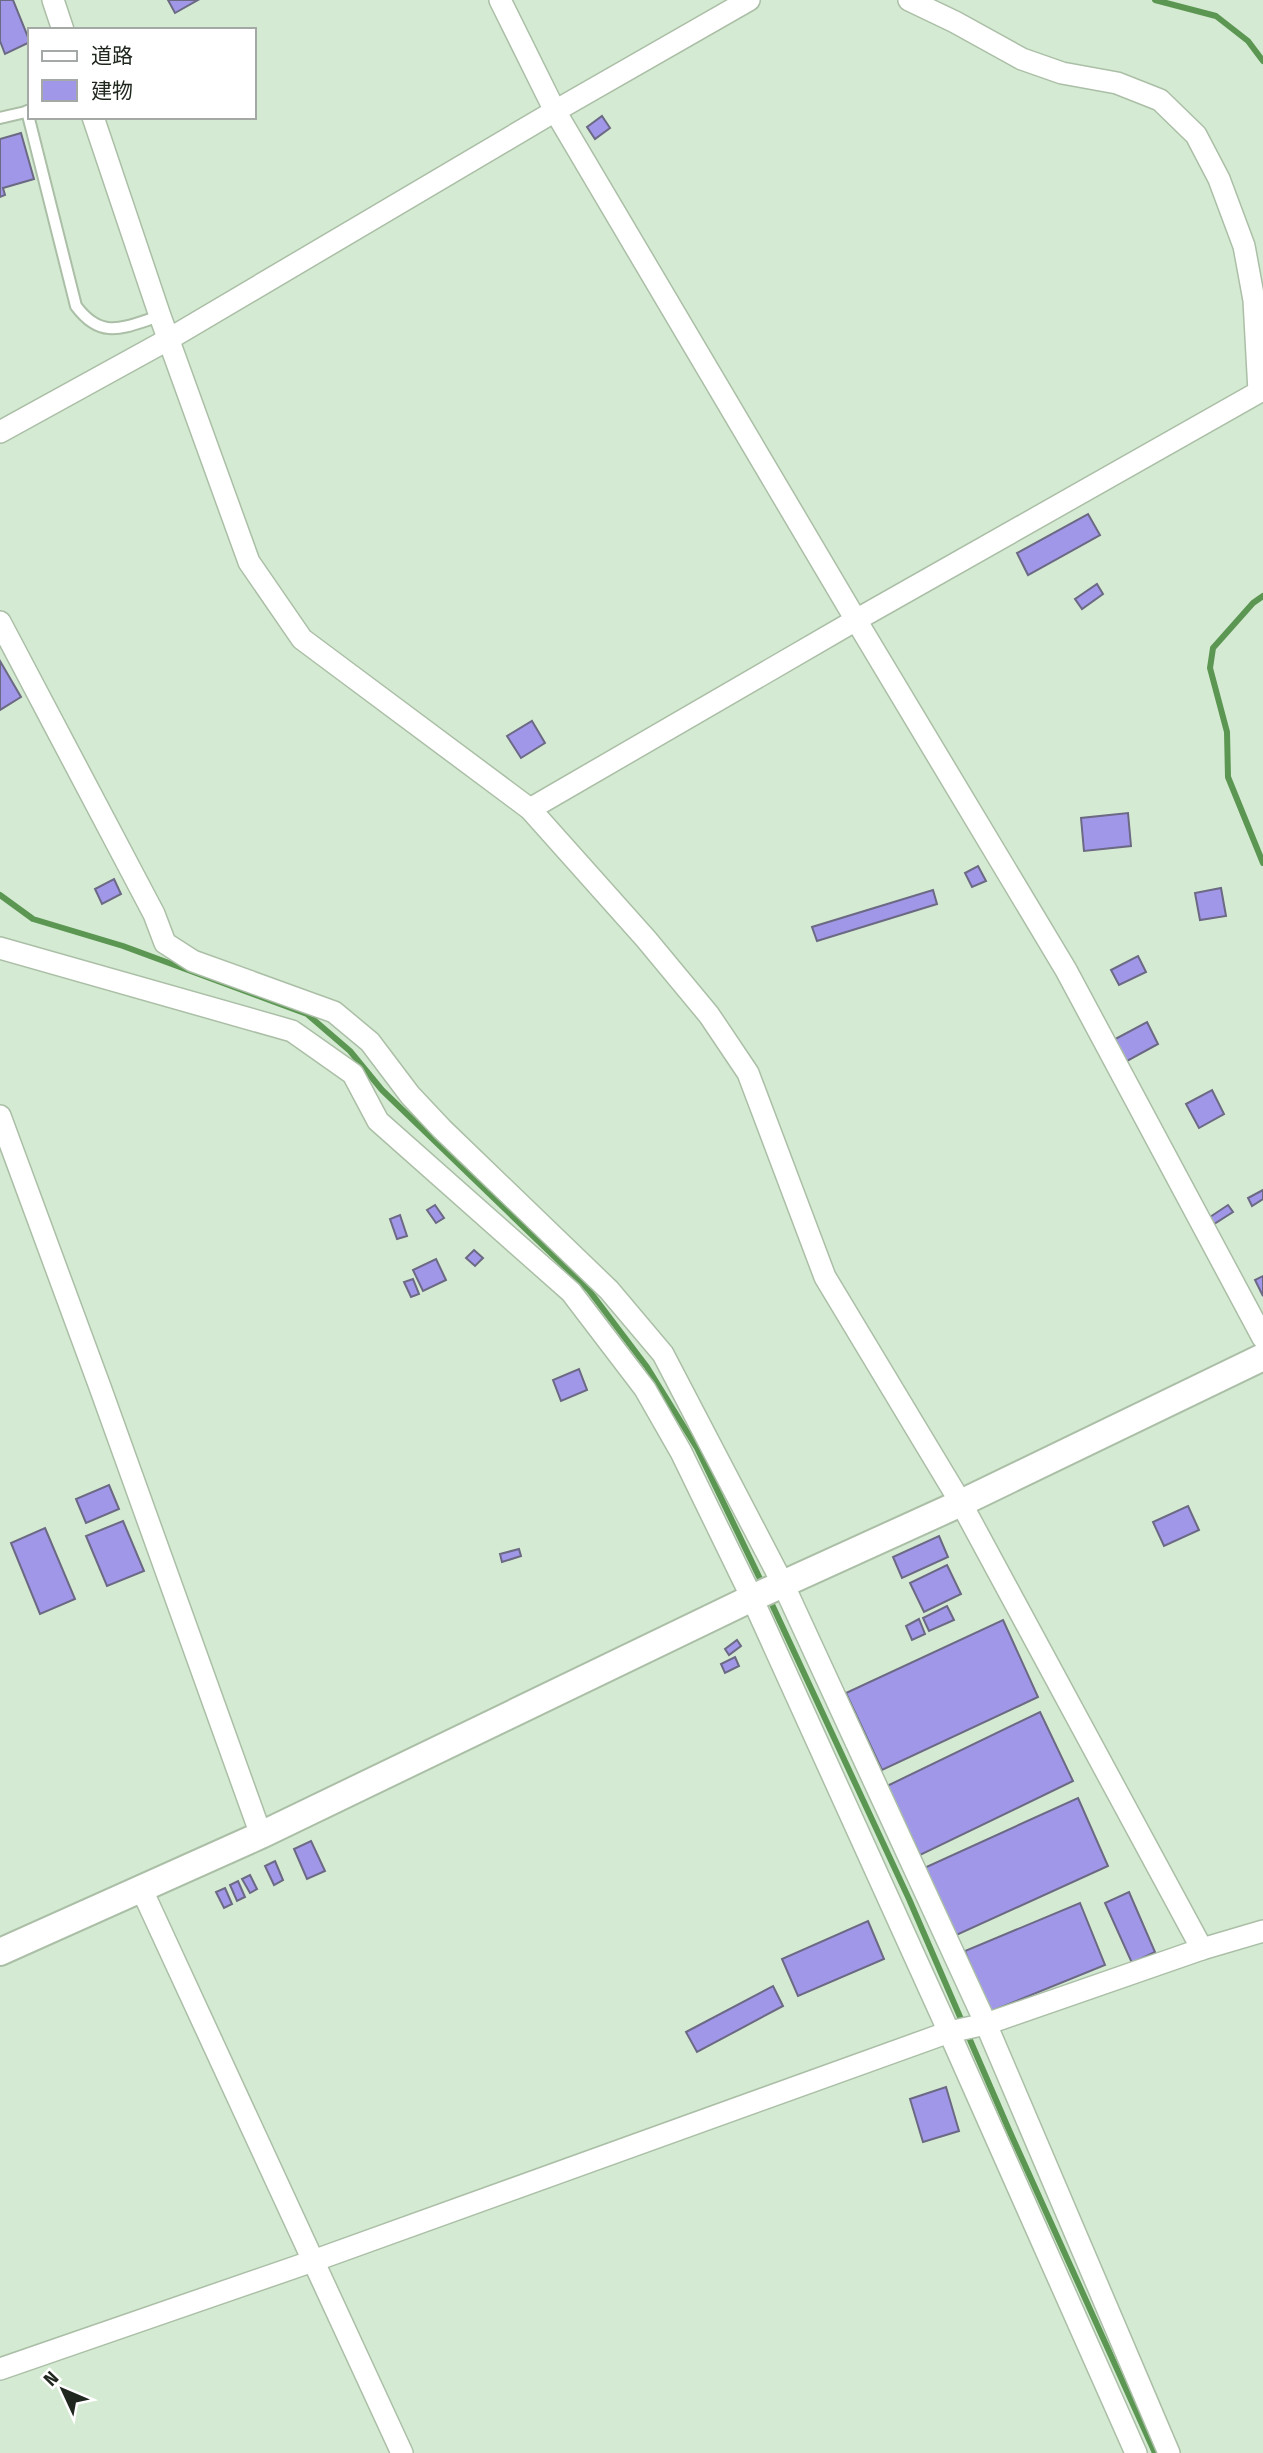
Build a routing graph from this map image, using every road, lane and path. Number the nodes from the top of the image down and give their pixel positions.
1 (53, 0) edge
2 (500, 0) edge
3 (748, 0) edge
4 (909, 0) edge
5 (62, 28) edge
6 (28, 111) edge
7 (555, 111) junction
8 (0, 118) edge
9 (31, 119) edge
10 (94, 119) edge
11 (160, 316) junction
12 (169, 339) junction
13 (0, 432) edge
14 (856, 620) junction
15 (0, 622) edge
16 (530, 809) junction
17 (0, 948) edge
18 (0, 1116) edge
19 (1263, 1338) edge
20 (1263, 1357) edge
21 (961, 1503) junction
22 (784, 1586) junction
23 (752, 1598) junction
24 (261, 1835) junction
25 (141, 1888) junction
26 (1263, 1931) edge
27 (1202, 1949) junction
28 (0, 1952) edge
29 (986, 2024) junction
30 (948, 2032) junction
31 (313, 2261) junction
32 (0, 2369) edge
33 (402, 2453) edge
34 (1136, 2453) edge
35 (1169, 2453) edge

1 - 5 street
2 - 7 street
3 - 7 street
4 - 14 street
6 - 8 lane
7 - 12 street
7 - 14 street
9 - 11 lane
10 - 11 street
11 - 12 street
12 - 13 street
12 - 16 street
14 - 16 street
14 - 19 street
15 - 22 street
16 - 21 street
17 - 23 street
18 - 24 street
20 - 21 street
21 - 22 street
21 - 27 street
22 - 23 street
22 - 29 street
23 - 24 street
23 - 30 street
24 - 25 street
25 - 28 street
25 - 31 street
26 - 27 street
27 - 29 street
29 - 30 street
29 - 35 street
30 - 31 street
30 - 34 street
31 - 32 street
31 - 33 street

